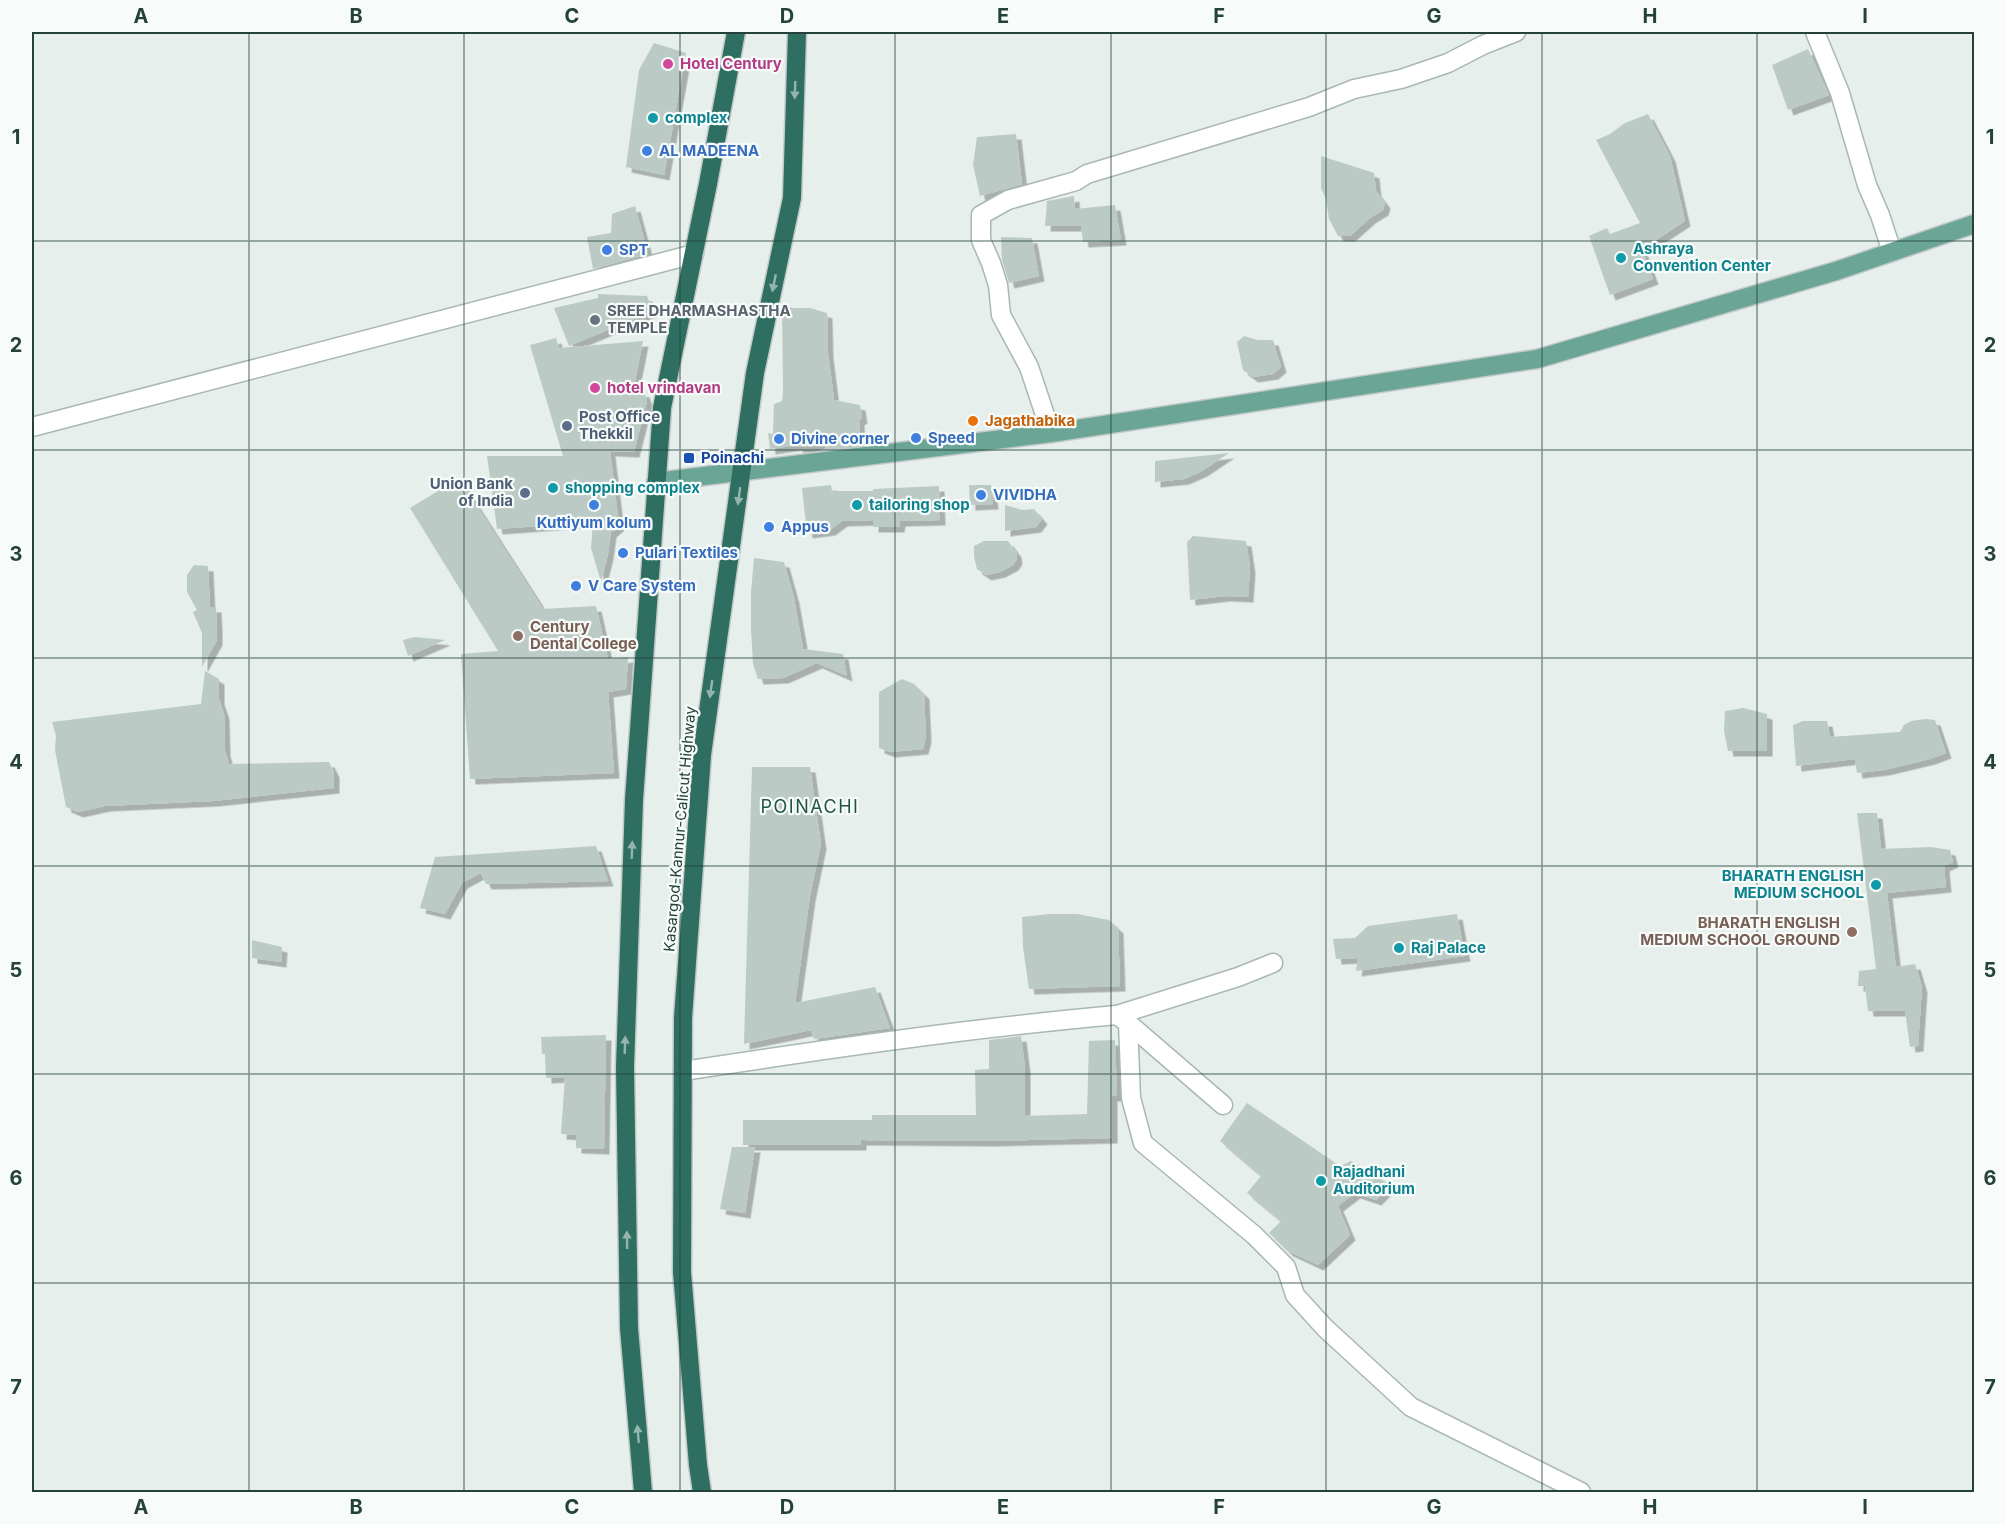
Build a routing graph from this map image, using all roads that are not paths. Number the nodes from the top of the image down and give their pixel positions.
1 (736, 32) edge
2 (797, 32) edge
3 (1516, 32) edge
4 (1815, 32) edge
5 (1974, 224) edge
6 (1892, 252) junction
7 (694, 254) junction
8 (32, 427) edge
9 (1051, 433) junction
10 (742, 471) junction
11 (656, 482) junction
12 (1273, 963) dead end
13 (1122, 1019) junction
14 (682, 1071) junction
15 (1223, 1105) dead end
16 (643, 1492) edge
17 (702, 1492) edge
18 (1581, 1492) edge

1 - 7 highway
2 -> 10 highway, Kasargod-Kannur-Calicut Highway
3 - 9 street
4 - 6 street
5 - 6 main road
6 - 9 main road
7 - 8 street
7 - 11 highway
9 - 10 main road
10 - 11 main road
10 -> 14 highway, Kasargod-Kannur-Calicut Highway
16 -> 11 highway
12 - 13 street
13 - 14 street
13 - 15 street
13 - 18 street
14 - 17 highway, Kasargod-Kannur-Calicut Highway

